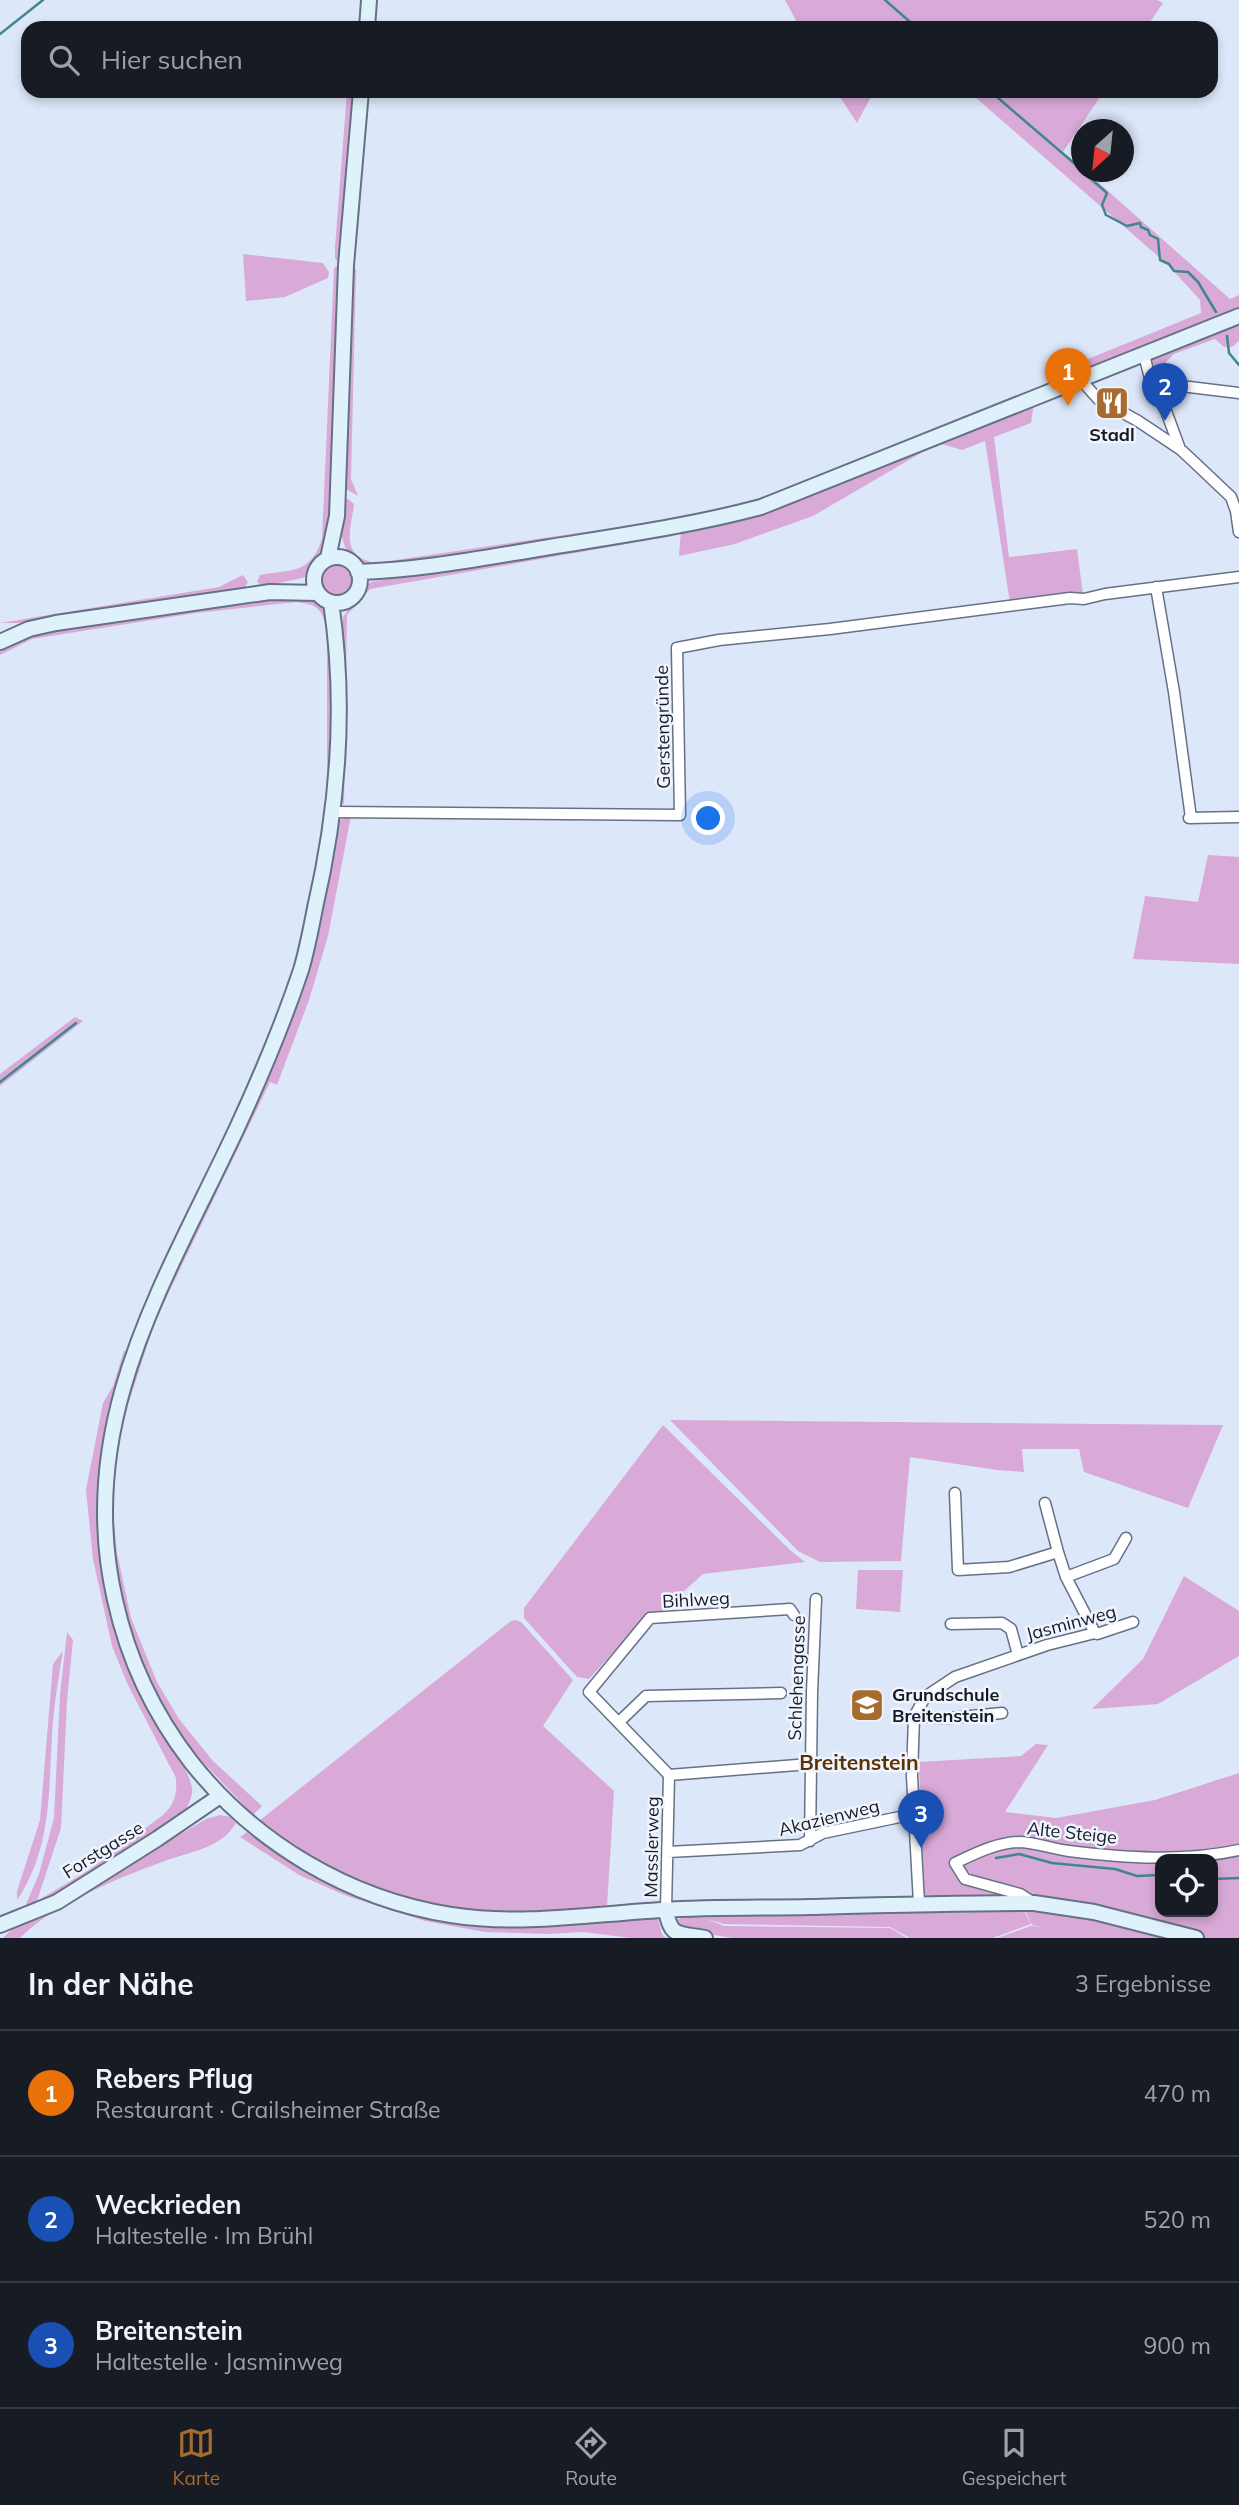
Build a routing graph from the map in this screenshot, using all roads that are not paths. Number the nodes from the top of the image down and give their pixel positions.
1 (369, 0) edge
2 (368, 21) edge
3 (360, 98) edge
4 (1239, 317) edge
5 (1144, 355) junction
6 (1081, 380) junction
7 (1152, 386) junction
8 (1239, 393) edge
9 (1180, 449) junction
10 (337, 516) junction
11 (1239, 532) edge
12 (328, 558) junction
13 (344, 558) junction
14 (314, 577) junction
15 (1239, 577) edge
16 (359, 579) junction
17 (1156, 586) junction
18 (270, 592) junction
19 (318, 593) junction
20 (338, 602) junction
21 (0, 642) edge
22 (334, 812) junction
23 (1239, 817) edge
24 (955, 1493) dead end
25 (1045, 1503) dead end
26 (1126, 1538) dead end
27 (1057, 1548) junction
28 (1066, 1577) junction
29 (816, 1599) dead end
30 (794, 1615) dead end
31 (1133, 1622) dead end
32 (951, 1624) dead end
33 (1095, 1633) junction
34 (1018, 1655) junction
35 (589, 1692) joint
36 (781, 1693) dead end
37 (1002, 1713) dead end
38 (914, 1717) junction
39 (619, 1722) junction
40 (810, 1764) junction
41 (669, 1775) junction
42 (220, 1796) junction
43 (914, 1814) junction
44 (810, 1841) junction
45 (1239, 1850) edge
46 (668, 1852) junction
47 (919, 1903) junction
48 (1034, 1903) junction
49 (666, 1909) junction
50 (0, 1926) edge
51 (705, 1938) edge
52 (1196, 1938) edge

1 - 2 main road
3 - 10 main road
4 - 5 main road
5 - 6 main road
5 - 7 street
6 - 9 street
6 - 16 main road
7 - 8 street
7 - 9 street
9 - 11 street
10 - 12 main road
10 - 13 main road
12 - 13 main road
12 - 14 main road
13 - 16 main road
14 - 18 main road
14 - 19 main road
15 - 17 street, Gerstengründe
16 - 20 main road
17 - 22 street, Gerstengründe
17 - 23 street
18 - 19 main road
18 - 21 main road
19 - 20 main road
20 - 22 main road
22 - 42 main road
24 - 27 street
25 - 27 street
26 - 28 street
27 - 28 street
28 - 33 street
29 - 40 street, Schlehengasse
30 - 35 street, Bihlweg
31 - 33 street, Jasminweg
32 - 34 street, Jasminweg
33 - 34 street, Jasminweg
34 - 38 street, Jasminweg
35 - 39 street, Masslerweg
36 - 39 street
37 - 38 street
38 - 43 street
39 - 41 street, Masslerweg
40 - 41 street
40 - 44 street, Schlehengasse
41 - 46 street, Masslerweg
42 - 49 main road
42 - 50 main road, Forstgasse
43 - 44 street, Akazienweg
43 - 47 street
44 - 46 street, Akazienweg
45 - 48 street, Alte Steige
46 - 49 street, Masslerweg
47 - 48 main road
47 - 49 main road
48 - 52 main road
49 - 51 main road

